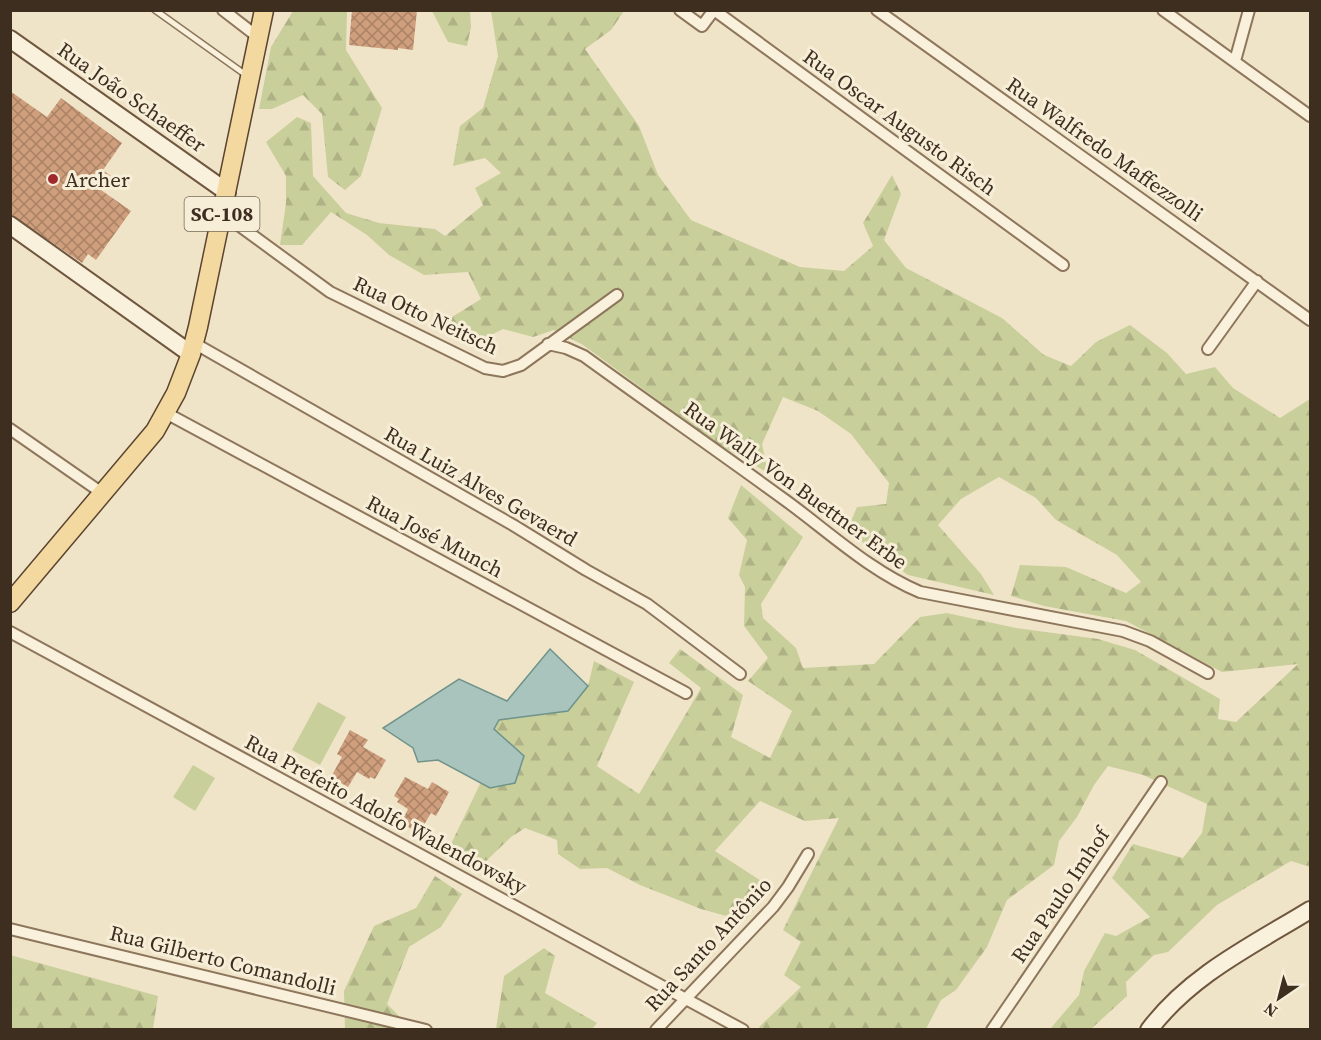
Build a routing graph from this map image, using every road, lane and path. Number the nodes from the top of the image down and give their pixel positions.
1 (155, 10) edge
2 (223, 10) edge
3 (264, 10) edge
4 (680, 10) edge
5 (714, 10) edge
6 (877, 10) edge
7 (1163, 10) edge
8 (1249, 10) edge
9 (258, 37) junction
10 (10, 39) edge
11 (1235, 61) junction
12 (249, 78) junction
13 (1311, 116) edge
14 (227, 192) junction
15 (222, 213) junction
16 (10, 225) edge
17 (1063, 265) dead end
18 (1257, 281) junction
19 (617, 295) dead end
20 (1311, 320) edge
21 (548, 344) junction
22 (193, 349) junction
23 (1208, 349) dead end
24 (166, 413) junction
25 (10, 429) edge
26 (102, 494) junction
27 (10, 603) edge
28 (10, 632) edge
29 (1208, 673) dead end
30 (740, 674) dead end
31 (686, 693) dead end
32 (1161, 782) dead end
33 (808, 854) dead end
34 (1311, 910) edge
35 (10, 929) edge
36 (687, 999) junction
37 (426, 1029) edge
38 (656, 1029) edge
39 (743, 1029) edge
40 (992, 1029) edge
41 (1149, 1029) edge

1 - 12 lane
2 - 9 street
3 - 9 main road, SC-108
4 - 5 street
5 - 17 street, Rua Oscar Augusto Risch
6 - 18 street, Rua Walfredo Maffezzolli
7 - 11 street
8 - 11 street
9 - 12 main road, SC-108
10 - 14 street, Rua João Schaeffer
11 - 13 street
12 - 14 main road, SC-108
14 - 15 main road, SC-108
15 - 21 street, Rua Otto Neitsch
15 - 22 main road, SC-108
16 - 22 street
18 - 20 street, Rua Walfredo Maffezzolli
18 - 23 street
19 - 21 street, Rua Otto Neitsch
21 - 29 street, Rua Wally Von Buettner Erbe
22 - 24 main road, SC-108
22 - 30 street, Rua Luiz Alves Gevaerd
24 - 26 main road, SC-108
24 - 31 street, Rua José Munch
25 - 26 street
26 - 27 main road, SC-108
28 - 36 street, Rua Prefeito Adolfo Walendowsky
32 - 40 street, Rua Paulo Imhof
33 - 36 street, Rua Santo Antônio
34 - 41 street
35 - 37 street, Rua Gilberto Comandolli
36 - 38 street, Rua Santo Antônio
36 - 39 street, Rua Prefeito Adolfo Walendowsky

